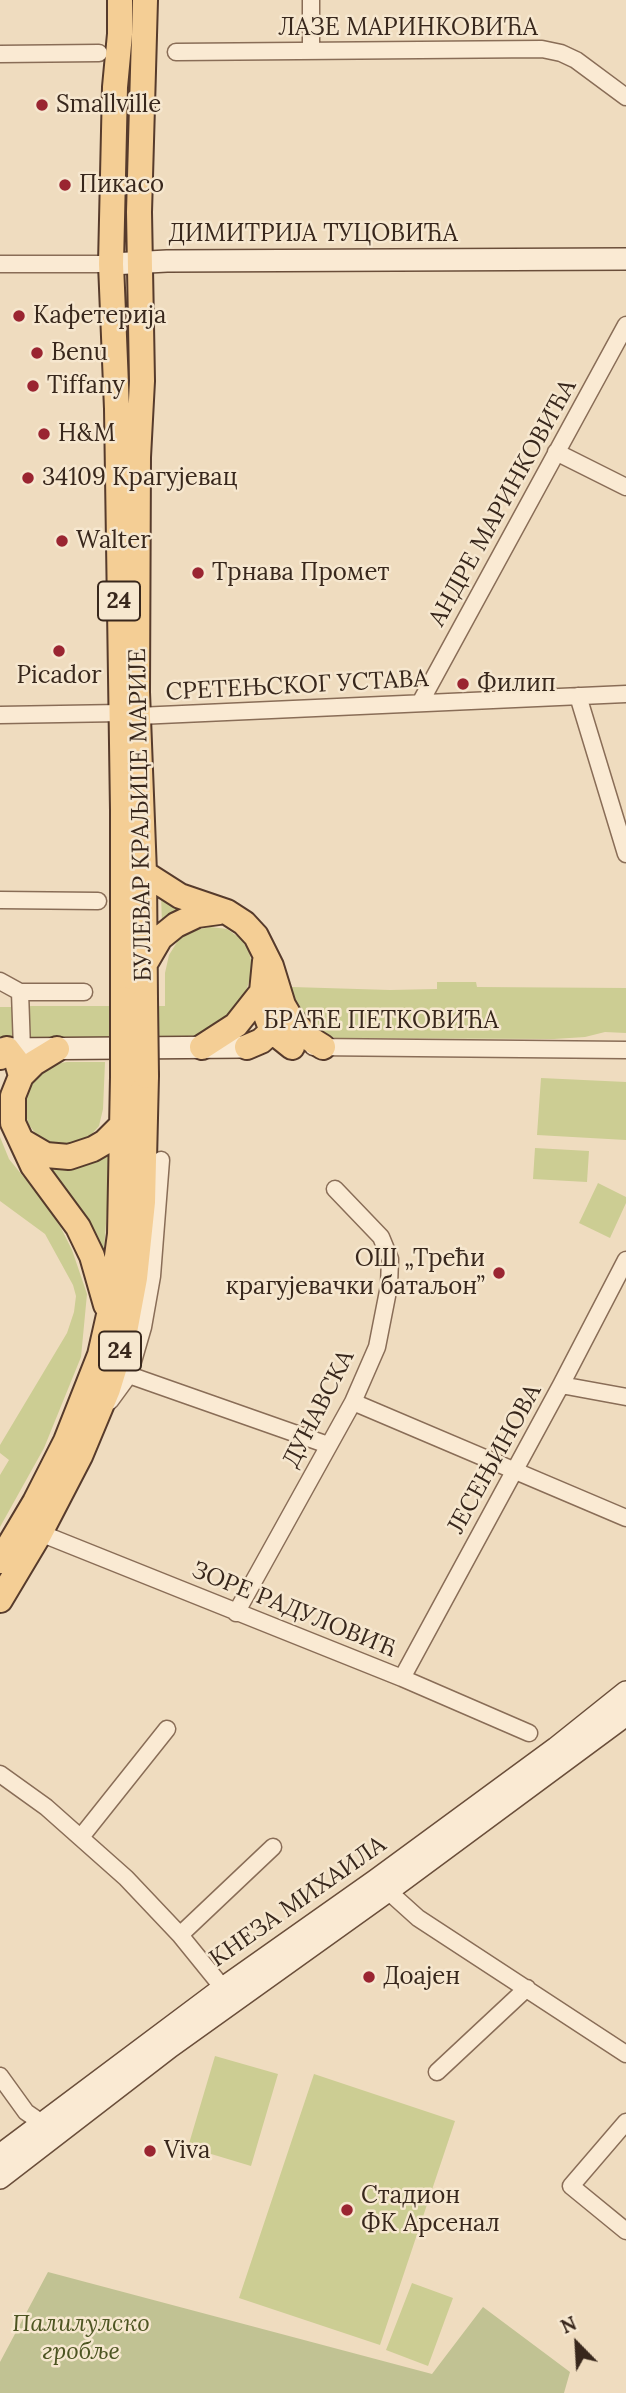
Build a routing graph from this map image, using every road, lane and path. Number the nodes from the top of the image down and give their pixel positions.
1 (120, 0) edge
2 (145, 0) edge
3 (311, 0) edge
4 (311, 51) junction
5 (176, 52) dead end
6 (99, 53) dead end
7 (0, 54) edge
8 (626, 97) edge
9 (626, 259) edge
10 (140, 262) junction
11 (0, 264) edge
12 (111, 264) junction
13 (626, 326) edge
14 (556, 452) junction
15 (626, 487) edge
16 (626, 694) edge
17 (578, 695) junction
18 (420, 703) junction
19 (0, 715) edge
20 (130, 715) junction
21 (626, 854) edge
22 (144, 873) junction
23 (0, 900) edge
24 (98, 901) dead end
25 (227, 912) junction
26 (146, 962) junction
27 (0, 981) edge
28 (270, 991) junction
29 (20, 992) junction
30 (84, 992) dead end
31 (134, 999) junction
32 (272, 1031) junction
33 (202, 1047) junction
34 (247, 1047) junction
35 (292, 1047) junction
36 (323, 1047) junction
37 (57, 1049) junction
38 (626, 1050) edge
39 (7, 1051) edge
40 (21, 1076) junction
41 (134, 1076) junction
42 (6, 1103) edge
43 (123, 1124) junction
44 (22, 1141) junction
45 (161, 1160) dead end
46 (335, 1189) dead end
47 (626, 1260) edge
48 (109, 1315) junction
49 (128, 1375) junction
50 (561, 1385) junction
51 (626, 1397) edge
52 (354, 1402) junction
53 (95, 1423) junction
54 (328, 1445) junction
55 (514, 1471) junction
56 (626, 1518) edge
57 (40, 1533) junction
58 (0, 1561) edge
59 (0, 1600) edge
60 (236, 1613) junction
61 (402, 1678) junction
62 (626, 1692) edge
63 (626, 1716) edge
64 (167, 1729) dead end
65 (529, 1733) dead end
66 (0, 1774) edge
67 (80, 1837) junction
68 (273, 1847) dead end
69 (388, 1891) junction
70 (180, 1935) junction
71 (223, 1988) junction
72 (527, 1988) junction
73 (626, 2054) edge
74 (437, 2072) dead end
75 (0, 2076) edge
76 (626, 2122) edge
77 (42, 2123) junction
78 (0, 2155) edge
79 (0, 2178) edge
80 (626, 2231) edge

1 - 12 main road, БУЛЕВАР КРАЉИЦЕ МАРИЈЕ / 24
2 - 10 main road, БУЛЕВАР КРАЉИЦЕ МАРИЈЕ / 24
3 - 4 street
4 - 5 street, ЛАЗЕ МАРИНКОВИЋА
4 - 8 street, ЛАЗЕ МАРИНКОВИЋА
6 - 7 street
9 - 10 main road, ДИМИТРИЈА ТУЦОВИЋА
10 - 12 main road, ДИМИТРИЈА ТУЦОВИЋА
10 - 20 main road, БУЛЕВАР КРАЉИЦЕ МАРИЈЕ / 24
11 - 12 street, ДИМИТРИЈА ТУЦОВИЋА
12 - 20 main road, БУЛЕВАР КРАЉИЦЕ МАРИЈЕ / 24
13 - 14 street, АНДРЕ МАРИНКОВИЋА
14 - 15 street
14 - 18 street, АНДРЕ МАРИНКОВИЋА
16 - 17 street, СРЕТЕЊСКОГ УСТАВА
17 - 18 street, СРЕТЕЊСКОГ УСТАВА
17 - 21 street
18 - 20 street, СРЕТЕЊСКОГ УСТАВА
19 - 20 street, СРЕТЕЊСКОГ УСТАВА
20 - 22 main road, БУЛЕВАР КРАЉИЦЕ МАРИЈЕ / 24
20 - 31 main road, БУЛЕВАР КРАЉИЦЕ МАРИЈЕ / 24
22 - 25 main road
22 - 26 main road, БУЛЕВАР КРАЉИЦЕ МАРИЈЕ / 24
23 - 24 street
25 - 26 main road
25 - 28 main road
26 - 31 main road, БУЛЕВАР КРАЉИЦЕ МАРИЈЕ / 24
27 - 29 street
28 - 32 main road
28 - 33 main road
28 - 36 main road
29 - 30 street
29 - 39 street
31 - 41 main road, БУЛЕВАР КРАЉИЦЕ МАРИЈЕ / 24, bridge
32 - 34 main road
32 - 35 main road
33 - 34 main road, БРАЋЕ ПЕТКОВИЋА
33 - 37 main road, БРАЋЕ ПЕТКОВИЋА
34 - 35 street, БРАЋЕ ПЕТКОВИЋА
35 - 36 street, БРАЋЕ ПЕТКОВИЋА
36 - 38 street, БРАЋЕ ПЕТКОВИЋА
37 - 39 main road, БРАЋЕ ПЕТКОВИЋА
37 - 40 main road
39 - 40 main road
40 - 42 main road
41 - 43 main road, БУЛЕВАР КРАЉИЦЕ МАРИЈЕ / 24
41 - 53 main road, БУЛЕВАР КРАЉИЦЕ МАРИЈЕ / 24
42 - 44 main road
43 - 44 main road
43 - 48 main road, БУЛЕВАР КРАЉИЦЕ МАРИЈЕ / 24
44 - 48 main road
45 - 49 street
46 - 52 street, ДУНАВСКА
47 - 50 street, ЈЕСЕЊИНОВА
48 - 58 main road, БУЛЕВАР КРАЉИЦЕ МАРИЈЕ / 24
49 - 53 street
49 - 54 street
50 - 51 street
50 - 55 street, ЈЕСЕЊИНОВА
52 - 54 street, ДУНАВСКА
52 - 55 street
53 - 57 main road, БУЛЕВАР КРАЉИЦЕ МАРИЈЕ / 24
54 - 60 street, ДУНАВСКА
55 - 56 street
55 - 61 street, ЈЕСЕЊИНОВА
57 - 59 main road, БУЛЕВАР КРАЉИЦЕ МАРИЈЕ / 24
57 - 60 street, ЗОРЕ РАДУЛОВИЋ
60 - 61 street, ЗОРЕ РАДУЛОВИЋ
61 - 65 street, ЗОРЕ РАДУЛОВИЋ
62 - 71 main road, КНЕЗА МИХАИЛА
63 - 69 main road, КНЕЗА МИХАИЛА
64 - 67 street
66 - 67 street
67 - 70 street
68 - 70 street
69 - 72 street
69 - 79 main road, КНЕЗА МИХАИЛА
70 - 71 street
71 - 77 main road, КНЕЗА МИХАИЛА
72 - 73 street
72 - 74 street
75 - 77 street
76 - 80 street
77 - 78 main road, КНЕЗА МИХАИЛА

